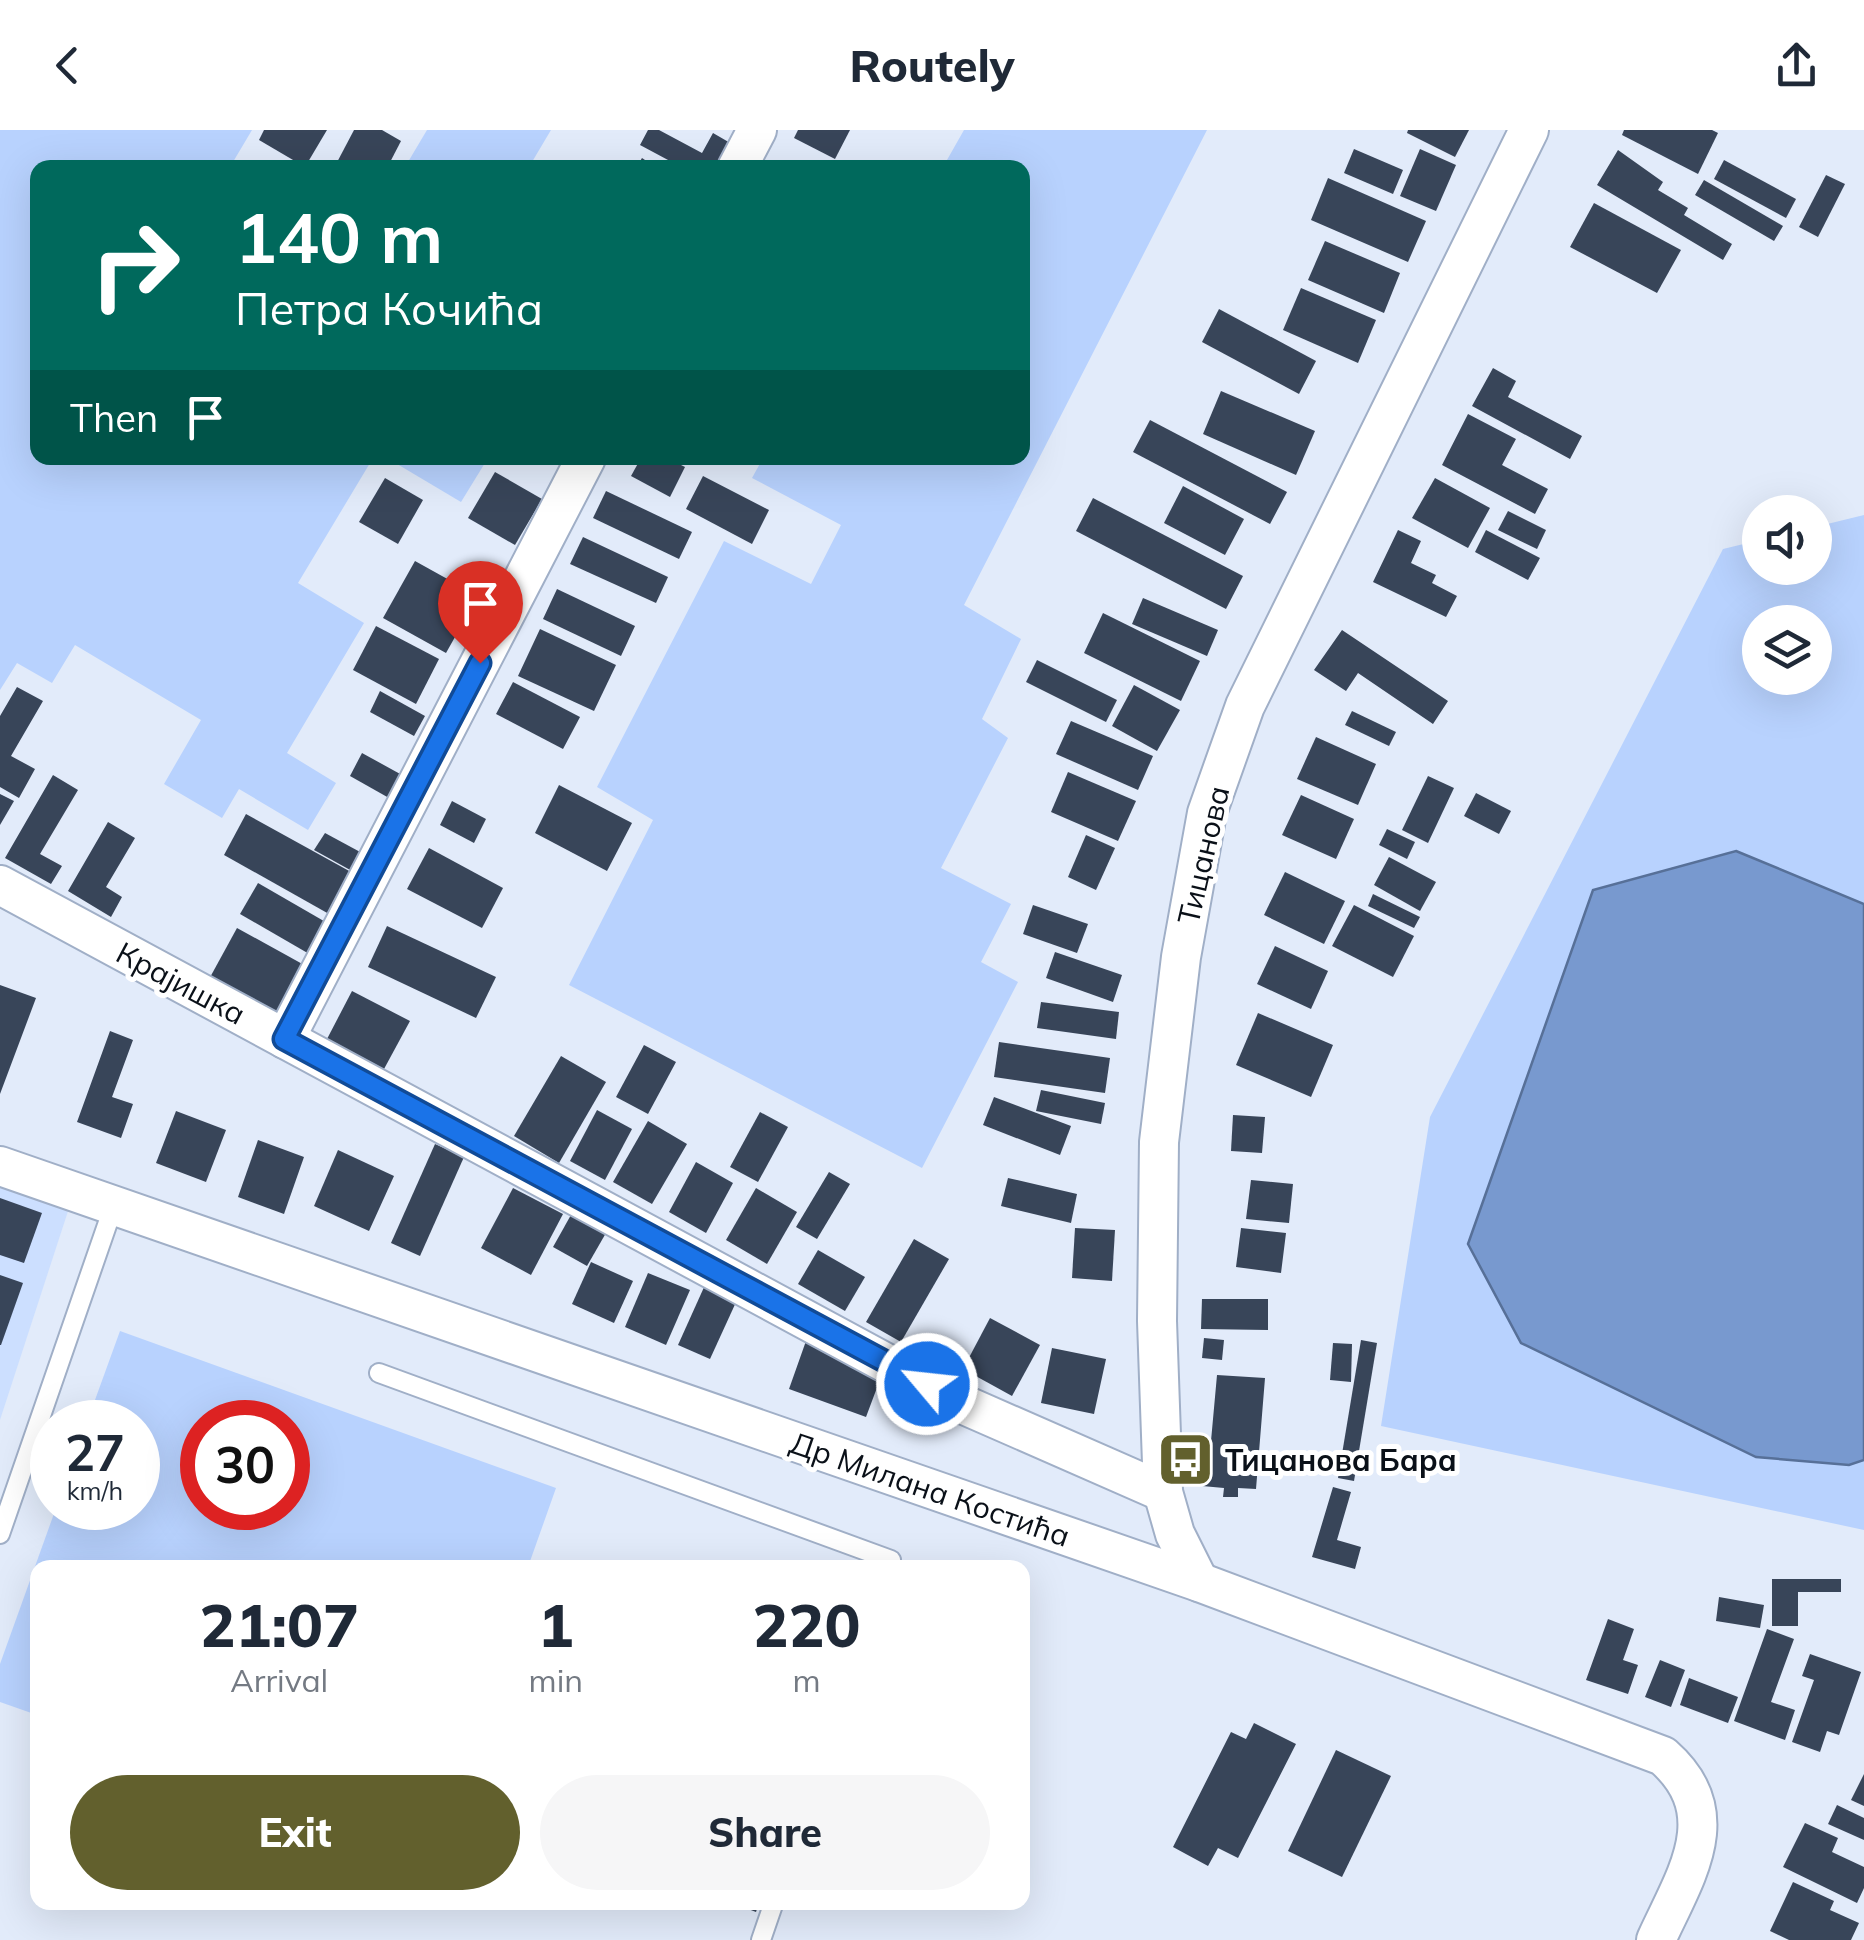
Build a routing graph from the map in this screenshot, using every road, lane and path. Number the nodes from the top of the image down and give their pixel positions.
1 (756, 130) edge
2 (1529, 130) edge
3 (741, 160) edge
4 (582, 465) edge
5 (0, 885) edge
6 (284, 1039) junction
7 (0, 1166) edge
8 (114, 1206) junction
9 (379, 1373) dead end
10 (1162, 1492) junction
11 (0, 1534) edge
12 (891, 1560) edge
13 (1199, 1582) junction
14 (771, 1910) edge
15 (762, 1940) edge
16 (1656, 1940) edge

1 - 3 street
2 - 10 street, Тицанова
4 - 6 street
5 - 6 street, Крајишка
6 - 10 street, Крајишка
7 - 8 street, Др Милана Костића
8 - 11 lane
8 - 13 street, Др Милана Костића
9 - 12 lane
10 - 13 street, Тицанова
13 - 16 street, Др Милана Костића
14 - 15 lane

